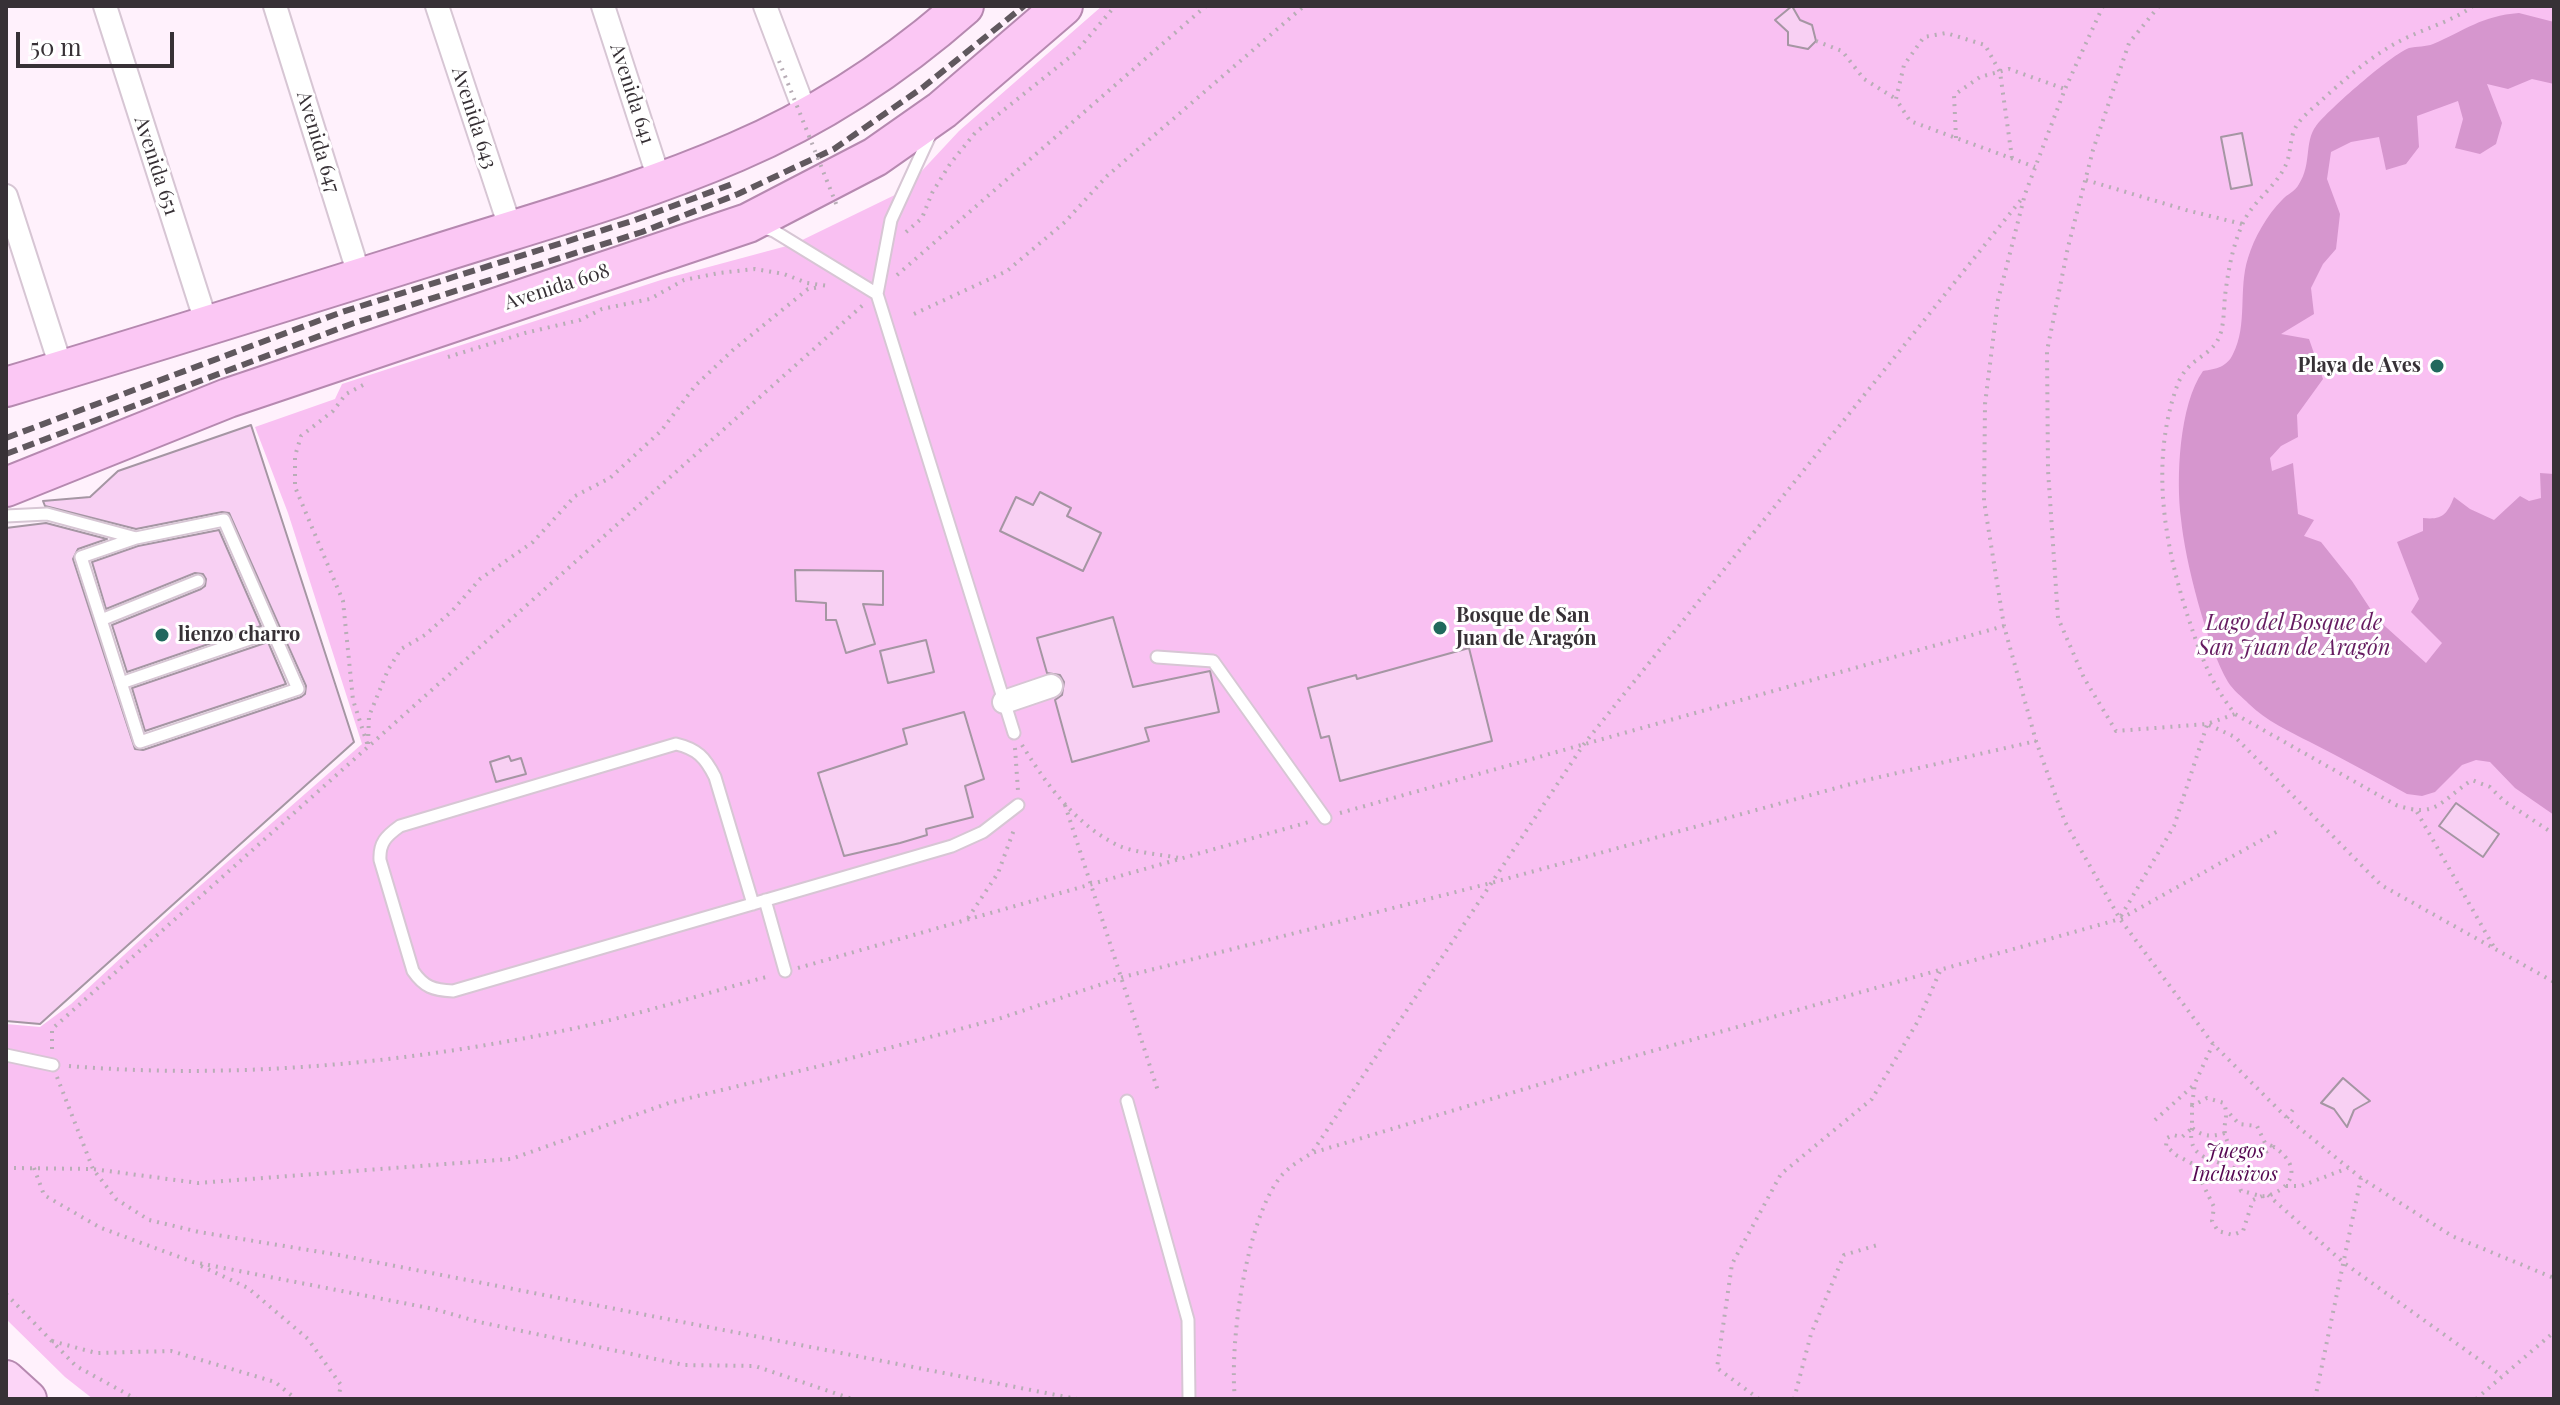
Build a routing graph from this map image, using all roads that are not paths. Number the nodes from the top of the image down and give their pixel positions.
1 (105, 6) edge
2 (275, 6) edge
3 (437, 6) edge
4 (603, 6) edge
5 (765, 6) edge
6 (1063, 6) edge
7 (949, 11) edge
8 (942, 110) junction
9 (807, 117) junction
10 (660, 182) junction
11 (6, 196) edge
12 (748, 223) junction
13 (511, 230) junction
14 (360, 278) junction
15 (877, 294) junction
16 (207, 325) junction
17 (62, 370) junction
18 (6, 387) edge
19 (6, 487) edge
20 (6, 516) edge
21 (136, 538) junction
22 (198, 581) dead end
23 (101, 620) junction
24 (273, 631) junction
25 (1157, 657) dead end
26 (121, 683) junction
27 (1051, 686) dead end
28 (1004, 702) junction
29 (1014, 733) road end
30 (1018, 805) dead end
31 (1325, 818) road end
32 (759, 902) junction
33 (785, 971) road end
34 (6, 1055) edge
35 (53, 1065) road end
36 (1127, 1101) dead end
37 (6, 1379) edge
38 (28, 1399) edge
39 (1189, 1399) edge

1 - 16 street, Avenida 651
2 - 14 street, Avenida 647
3 - 13 street, Avenida 643
4 - 10 street, Avenida 641
5 - 9 street
6 - 8 highway, Avenida 608
7 - 9 highway
8 - 12 highway, Avenida 608
8 - 15 lane
9 - 10 highway
10 - 13 highway
11 - 17 street
12 - 15 lane
12 - 19 highway, Avenida 608
13 - 14 highway
14 - 16 highway
15 - 28 lane
16 - 17 highway
17 - 18 highway
20 - 21 lane
21 - 23 lane
21 - 24 lane
22 - 23 lane
23 - 26 lane
24 - 26 lane
24 - 26 lane
25 - 31 lane
27 - 28 street
28 - 29 lane
30 - 32 lane
32 - 32 lane
32 - 33 lane
34 - 35 lane
36 - 39 lane
37 - 38 main road

